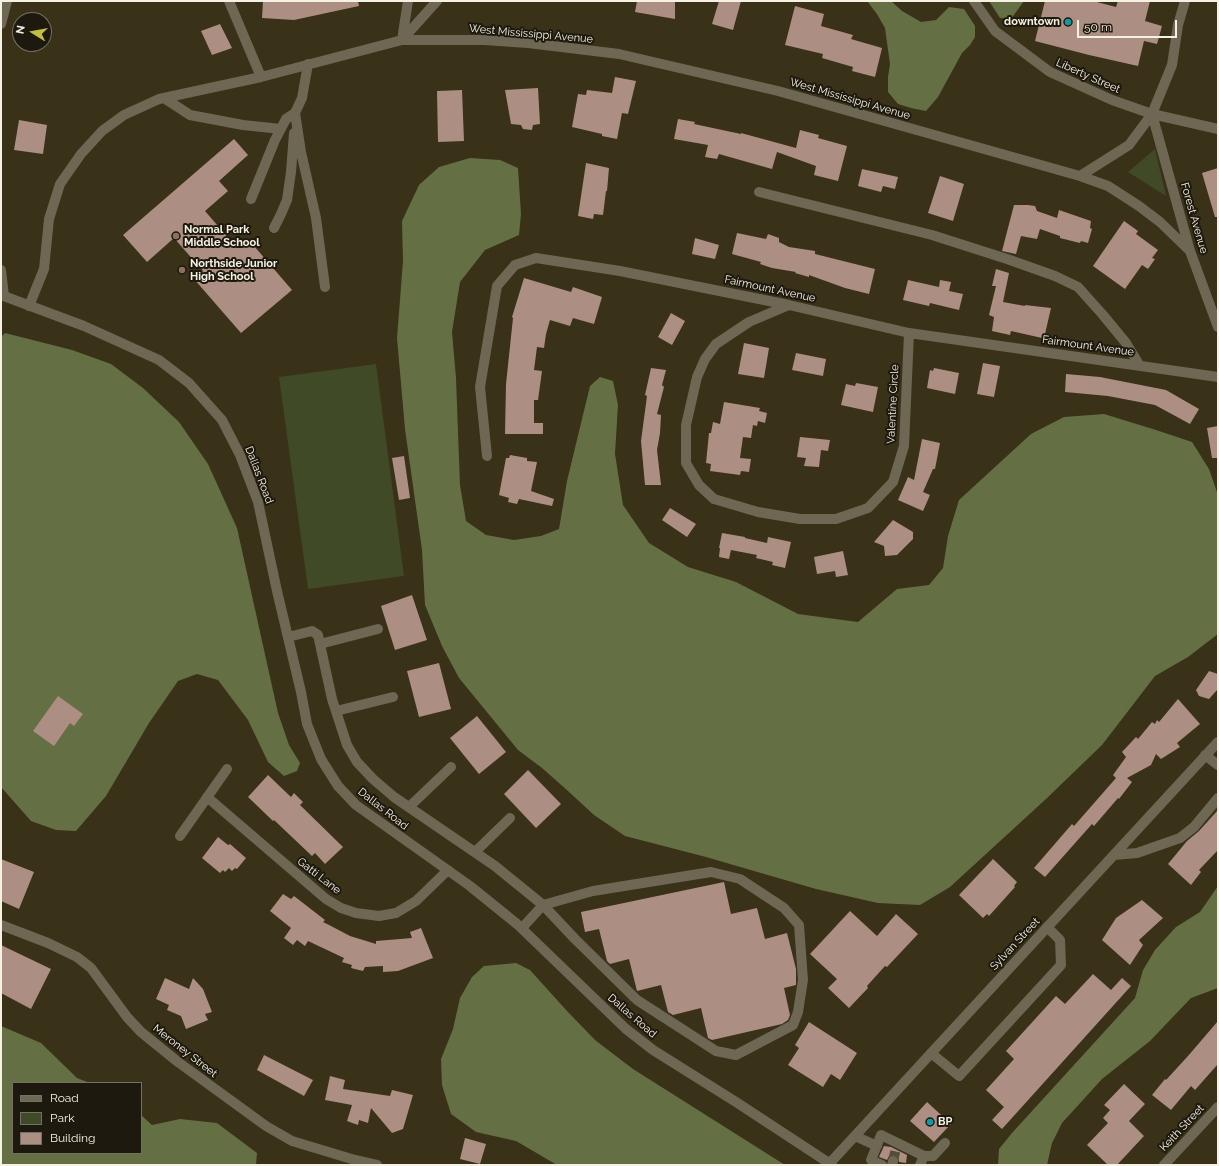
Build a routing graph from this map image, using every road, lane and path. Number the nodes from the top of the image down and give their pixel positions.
1 (229, 1) edge
2 (408, 1) edge
3 (437, 1) edge
4 (974, 1) edge
5 (1184, 1) edge
6 (4, 3) edge
7 (1, 24) edge
8 (402, 40) junction
9 (308, 64) junction
10 (261, 77) junction
11 (164, 98) junction
12 (295, 113) junction
13 (1152, 114) junction
14 (280, 129) junction
15 (1218, 129) edge
16 (1080, 176) junction
17 (759, 192) dead end
18 (251, 199) dead end
19 (274, 228) dead end
20 (1190, 251) junction
21 (1, 270) edge
22 (325, 287) dead end
23 (2, 295) edge
24 (789, 305) junction
25 (28, 306) junction
26 (1218, 327) edge
27 (909, 333) junction
28 (1140, 366) junction
29 (1218, 378) edge
30 (487, 456) dead end
31 (378, 629) dead end
32 (288, 637) junction
33 (320, 644) junction
34 (393, 697) dead end
35 (336, 711) junction
36 (1218, 742) edge
37 (1205, 755) junction
38 (1218, 765) edge
39 (451, 767) dead end
40 (227, 769) dead end
41 (207, 797) junction
42 (1218, 798) edge
43 (409, 807) junction
44 (510, 818) dead end
45 (180, 836) dead end
46 (475, 852) junction
47 (1114, 855) junction
48 (448, 870) junction
49 (543, 905) junction
50 (1, 925) edge
51 (1047, 927) junction
52 (522, 928) junction
53 (931, 1053) junction
54 (1218, 1107) edge
55 (855, 1136) junction
56 (945, 1143) dead end
57 (876, 1146) junction
58 (922, 1160) edge
59 (831, 1164) edge
60 (377, 1165) edge
61 (882, 1165) edge
62 (1164, 1165) edge

1 - 10 street
2 - 8 street
3 - 8 street
4 - 13 street, Liberty Street
5 - 13 street
6 - 7 street
8 - 9 street, West Mississippi Avenue
8 - 16 street, West Mississippi Avenue
9 - 10 street, West Mississippi Avenue
9 - 12 street
10 - 11 street, West Mississippi Avenue
11 - 14 street
11 - 25 street, West Mississippi Avenue
12 - 14 street
12 - 19 street
12 - 22 street
13 - 15 street, Liberty Street
13 - 16 street
13 - 20 street, Forest Avenue
14 - 18 street
16 - 20 street, West Mississippi Avenue
17 - 28 street
20 - 26 street, Forest Avenue
21 - 23 street
23 - 25 street, Dallas Road
24 - 27 street, Fairmount Avenue
24 - 27 street, Valentine Circle
24 - 30 street, Fairmount Avenue
25 - 32 street, Dallas Road
27 - 28 street, Fairmount Avenue
28 - 29 street, Fairmount Avenue
31 - 33 street
32 - 33 street
32 - 48 street, Dallas Road
33 - 35 street
34 - 35 street
35 - 43 street
36 - 37 street, Sylvan Street
37 - 38 street
37 - 47 street, Sylvan Street
39 - 43 street
40 - 41 street
41 - 45 street
41 - 48 street, Gatti Lane
42 - 47 street
43 - 46 street
44 - 46 street
46 - 49 street
47 - 51 street, Sylvan Street
48 - 52 street, Dallas Road
49 - 49 street
49 - 52 street
50 - 60 street, Meroney Street
51 - 53 street, Sylvan Street
51 - 53 street
52 - 59 street, Dallas Road
53 - 55 street, Sylvan Street
54 - 62 street, Keith Street
55 - 57 street
55 - 59 street, Sylvan Street
56 - 58 street
57 - 58 street
57 - 61 street

